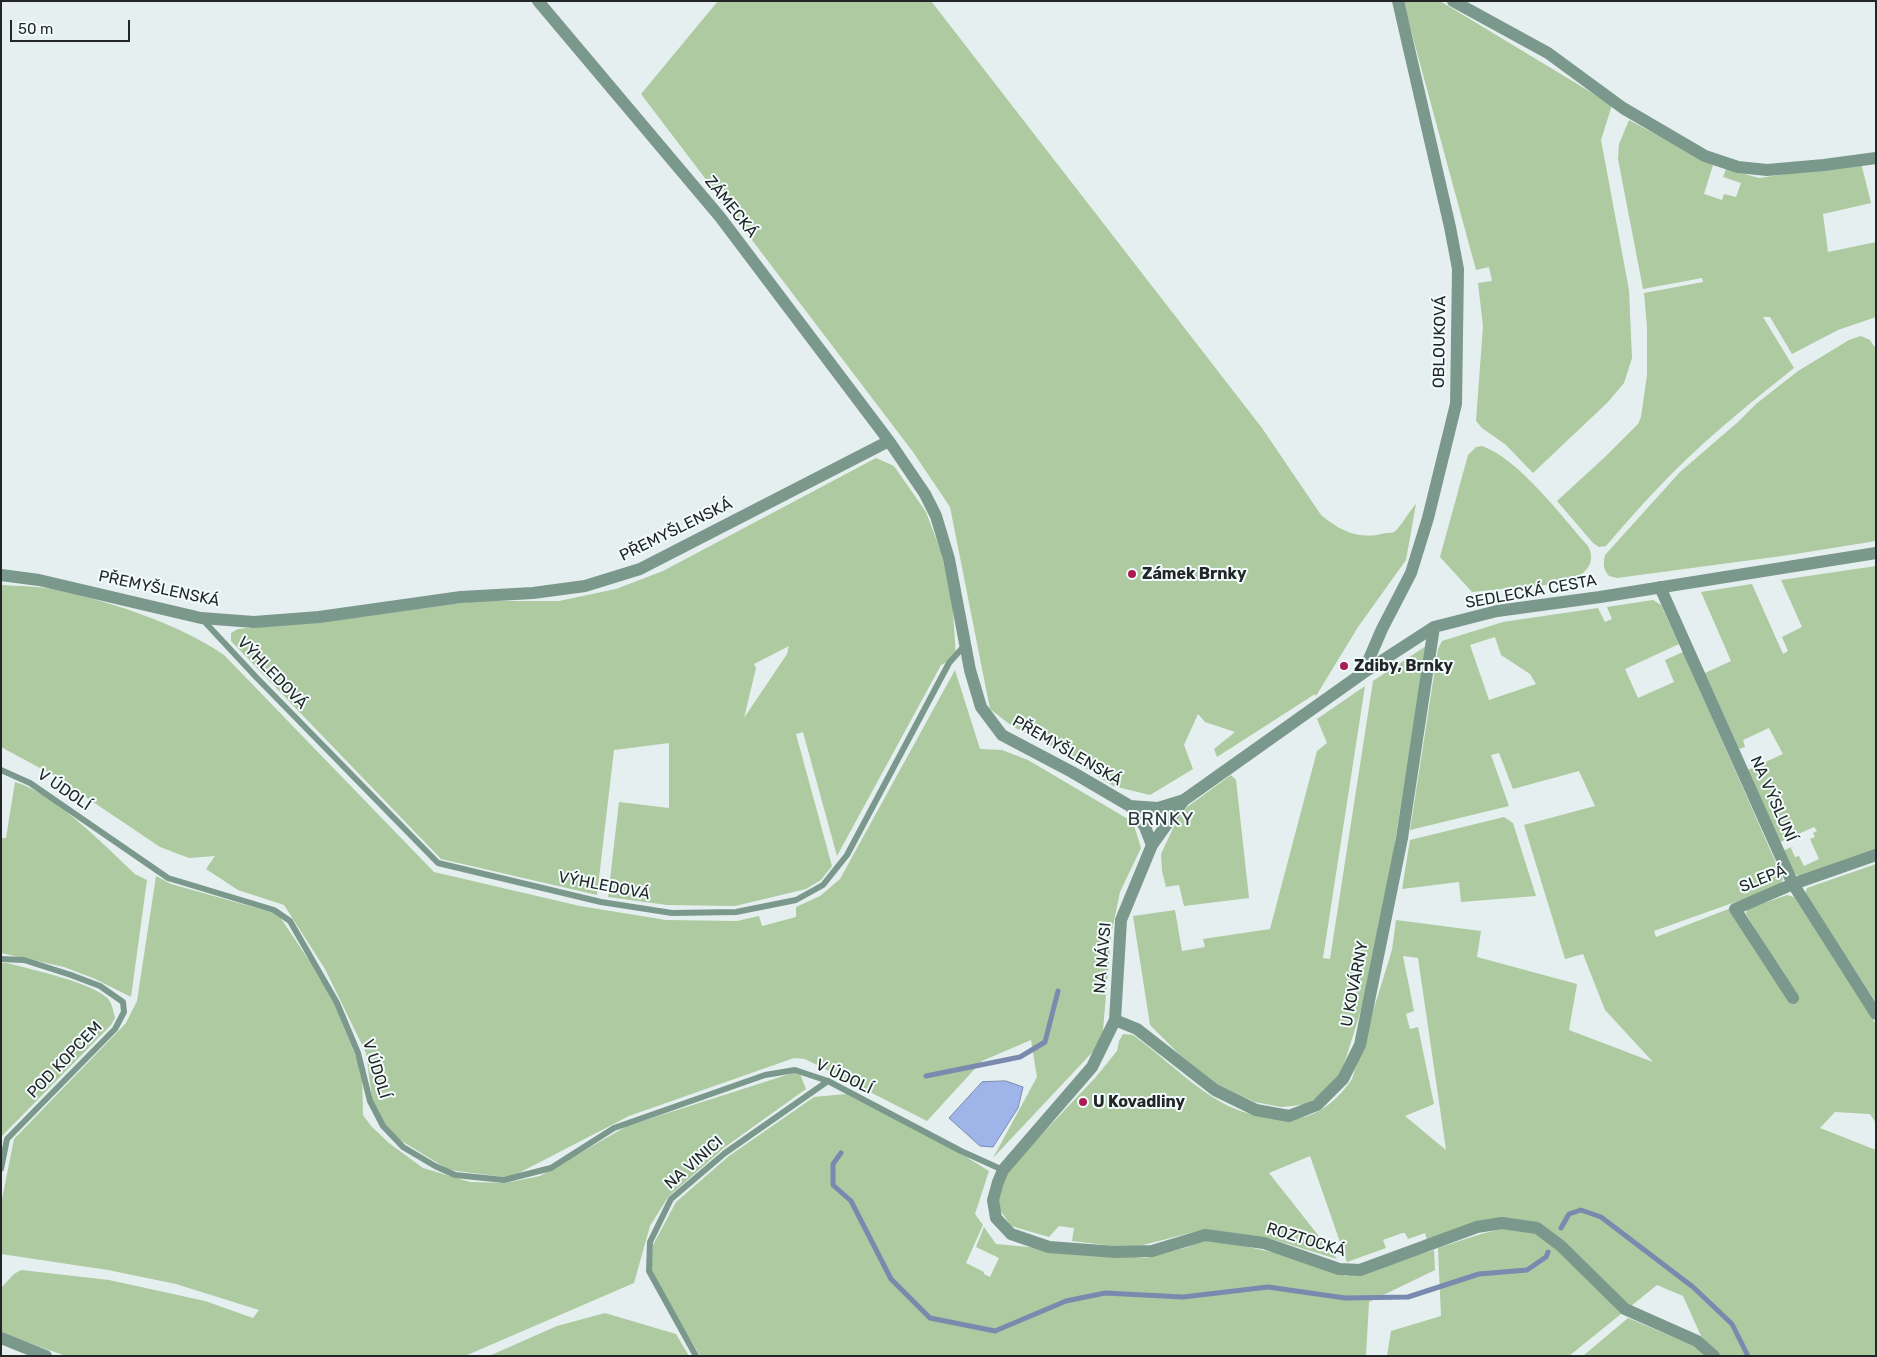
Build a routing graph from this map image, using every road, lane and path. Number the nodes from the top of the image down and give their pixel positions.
1 (538, 1) edge
2 (1398, 1) edge
3 (1453, 1) edge
4 (1876, 158) edge
5 (889, 440) junction
6 (1876, 553) edge
7 (1, 575) edge
8 (1660, 587) junction
9 (201, 618) junction
10 (1434, 627) junction
11 (966, 645) junction
12 (1363, 673) junction
13 (1, 770) edge
14 (1184, 800) junction
15 (1130, 806) junction
16 (1152, 844) junction
17 (1876, 854) edge
18 (1793, 884) junction
19 (1, 959) edge
20 (1793, 998) dead end
21 (1876, 1014) edge
22 (1115, 1020) junction
23 (828, 1081) junction
24 (1, 1169) edge
25 (1003, 1170) junction
26 (1, 1338) edge
27 (46, 1356) edge
28 (696, 1356) edge
29 (1714, 1356) edge

1 - 5 street, ZÁMECKÁ
2 - 12 street, OBLOUKOVÁ
3 - 4 street
5 - 9 street, PŘEMYŠLENSKÁ
5 - 11 street, PŘEMYŠLENSKÁ
6 - 8 street, SEDLECKÁ CESTA
7 - 9 street, PŘEMYŠLENSKÁ
8 - 10 street, SEDLECKÁ CESTA
8 - 18 street, NA VÝSLUNÍ
9 - 11 lane, VÝHLEDOVÁ
10 - 12 street, SEDLECKÁ CESTA
10 - 22 street, U KOVÁRNY
11 - 15 street, PŘEMYŠLENSKÁ
12 - 14 street, SEDLECKÁ CESTA
13 - 23 lane, V ÚDOLÍ
14 - 15 street
14 - 16 street, NA NÁVSI
15 - 16 street
16 - 22 street, NA NÁVSI
17 - 18 street, SLEPÁ
18 - 20 street, SLEPÁ
18 - 21 street, NA VÝSLUNÍ
19 - 24 lane, POD KOPCEM
22 - 25 street, ROZTOCKÁ
23 - 25 lane, V ÚDOLÍ
23 - 28 lane, NA VINICI
25 - 29 street, ROZTOCKÁ
26 - 27 street

